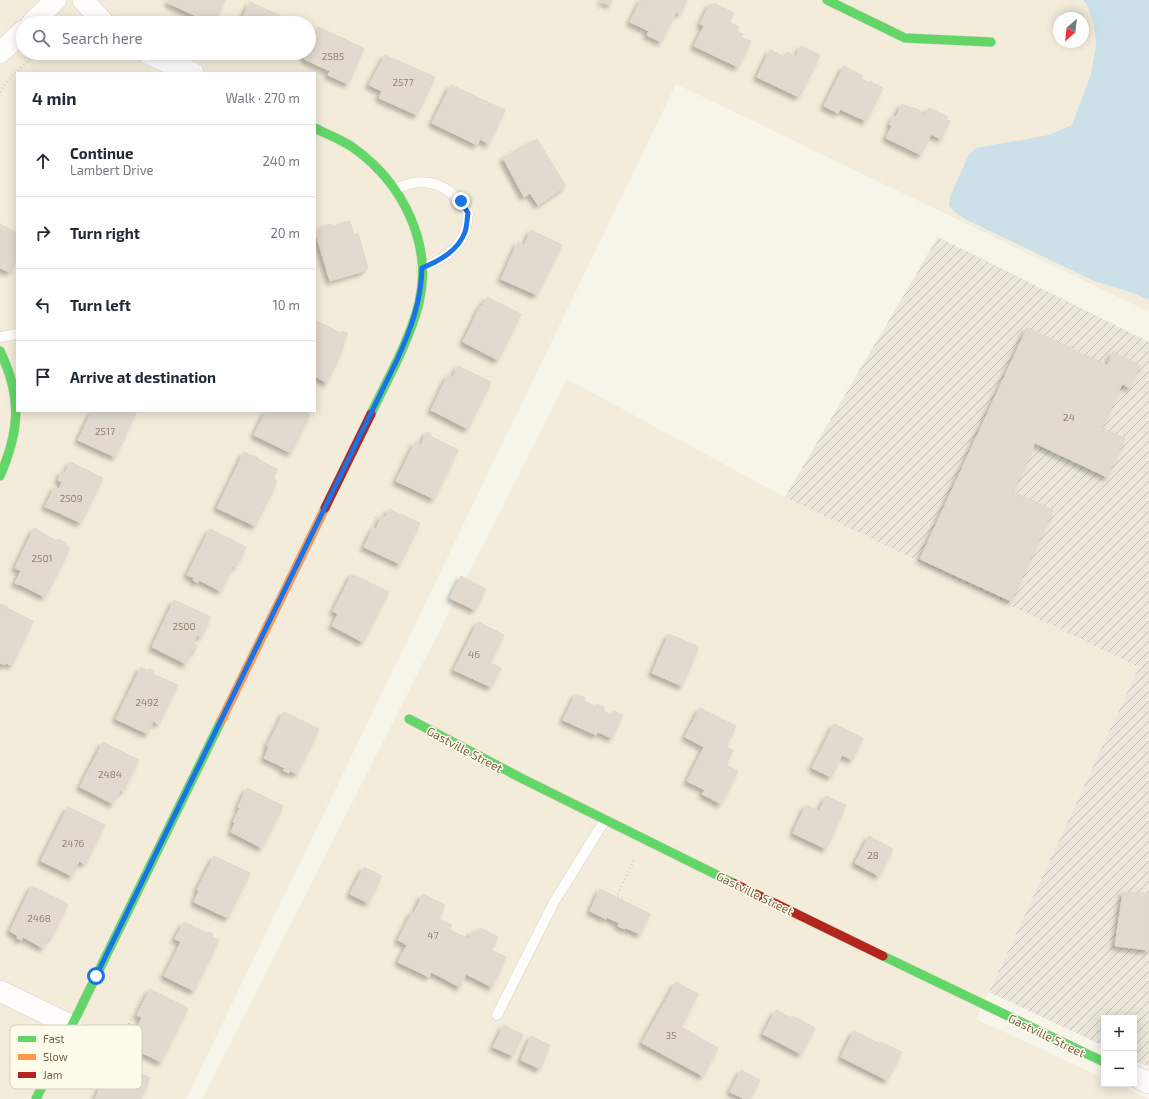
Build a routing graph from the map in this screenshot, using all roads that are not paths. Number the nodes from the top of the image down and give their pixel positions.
1 (56, 0) edge
2 (84, 0) edge
3 (827, 0) edge
4 (39, 16) edge
5 (98, 16) edge
6 (16, 38) edge
7 (991, 42) dead end
8 (0, 53) edge
9 (163, 60) edge
10 (191, 72) edge
11 (316, 129) edge
12 (395, 189) junction
13 (422, 268) junction
14 (16, 334) edge
15 (0, 337) edge
16 (0, 351) edge
17 (16, 401) edge
18 (17, 412) edge
19 (0, 476) edge
20 (409, 719) dead end
21 (605, 820) junction
22 (0, 991) edge
23 (497, 1015) dead end
24 (70, 1025) edge
25 (72, 1025) edge
26 (1101, 1061) edge
27 (1137, 1077) edge
28 (1149, 1083) edge
29 (41, 1089) edge
30 (36, 1099) edge

1 - 4 street
2 - 5 street
3 - 7 street
6 - 8 street
9 - 10 street
11 - 12 street
12 - 13 street
12 - 13 lane
13 - 25 street
14 - 15 lane
16 - 17 street
18 - 19 street
20 - 21 street, Gastville Street
21 - 23 lane
21 - 26 street, Gastville Street
22 - 24 street
27 - 28 street
29 - 30 street

